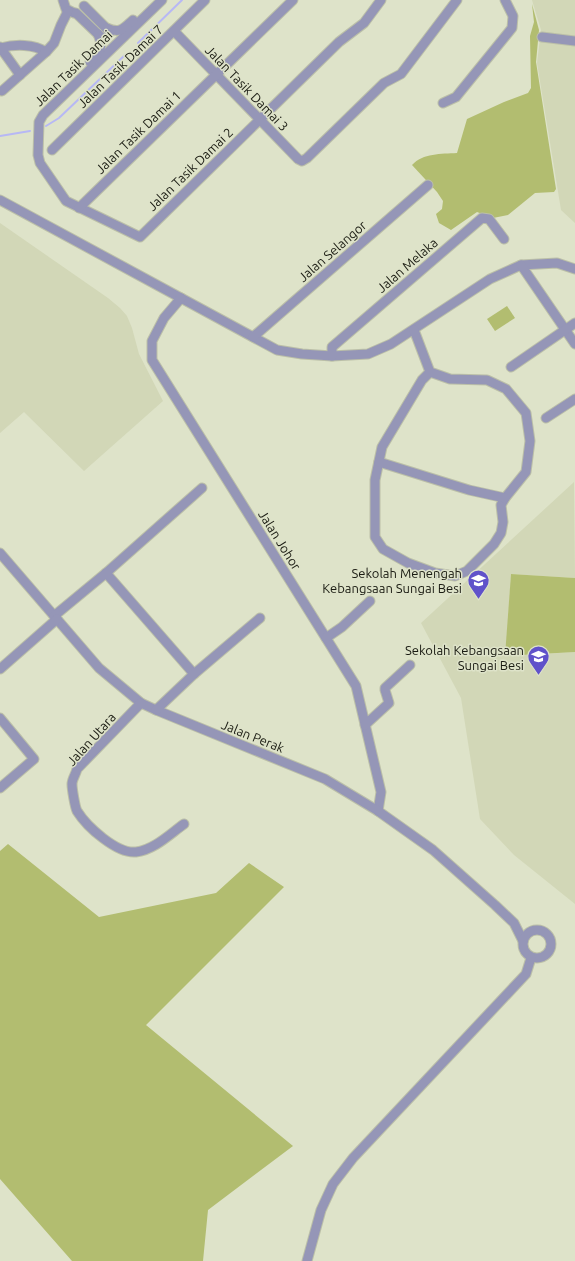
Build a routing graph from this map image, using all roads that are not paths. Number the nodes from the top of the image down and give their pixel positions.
1 (63, 0) edge
2 (162, 0) edge
3 (206, 0) edge
4 (293, 0) edge
5 (381, 0) edge
6 (457, 0) edge
7 (504, 0) edge
8 (85, 3) edge
9 (151, 11) junction
10 (72, 12) junction
11 (107, 28) junction
12 (174, 31) junction
13 (98, 34) junction
14 (542, 37) dead end
15 (120, 41) junction
16 (575, 41) edge
17 (0, 47) edge
18 (112, 48) junction
19 (46, 52) junction
20 (20, 75) junction
21 (216, 75) junction
22 (77, 82) junction
23 (2, 90) dead end
24 (443, 103) dead end
25 (259, 120) junction
26 (52, 150) dead end
27 (428, 186) dead end
28 (0, 200) edge
29 (79, 208) junction
30 (140, 237) joint
31 (504, 239) dead end
32 (521, 265) junction
33 (575, 269) edge
34 (181, 298) junction
35 (575, 323) edge
36 (414, 330) junction
37 (565, 330) junction
38 (253, 336) junction
39 (575, 344) edge
40 (332, 356) junction
41 (511, 367) dead end
42 (430, 372) junction
43 (575, 399) edge
44 (546, 418) dead end
45 (379, 462) junction
46 (202, 488) dead end
47 (505, 498) junction
48 (0, 553) edge
49 (106, 573) junction
50 (370, 601) dead end
51 (55, 618) junction
52 (260, 618) dead end
53 (326, 638) junction
54 (410, 665) dead end
55 (0, 670) edge
56 (194, 674) junction
57 (141, 703) junction
58 (156, 710) junction
59 (0, 718) edge
60 (365, 725) junction
61 (0, 788) edge
62 (378, 811) junction
63 (184, 824) dead end
64 (514, 923) junction
65 (533, 931) junction
66 (523, 941) junction
67 (531, 958) junction
68 (307, 1261) edge

1 - 10 street
2 - 9 street, Jalan Tasik Damai
3 - 12 street, Jalan Tasik Damai 7
4 - 21 street, Jalan Tasik Damai 1
5 - 25 street, Jalan Tasik Damai 2
6 - 25 street, Jalan Tasik Damai 3
7 - 24 street
8 - 10 street
8 - 11 street
9 - 11 street
9 - 15 street, Jalan Tasik Damai
10 - 13 street
10 - 19 street
11 - 15 street
12 - 21 street, Jalan Tasik Damai 3
12 - 26 street, Jalan Tasik Damai 7
13 - 18 street
13 - 22 street
14 - 16 street
15 - 18 street, Jalan Tasik Damai
17 - 19 street
17 - 20 street
18 - 22 street, Jalan Tasik Damai
19 - 20 street
20 - 23 street
21 - 25 street, Jalan Tasik Damai 3
21 - 29 street, Jalan Tasik Damai 1
22 - 29 street, Jalan Tasik Damai
25 - 30 street, Jalan Tasik Damai 2
27 - 38 street, Jalan Selangor
28 - 34 street
29 - 30 street, Jalan Tasik Damai
31 - 40 street, Jalan Melaka
32 - 33 street
32 - 36 street
32 - 37 street
34 - 38 street
34 - 53 street, Jalan Johor
35 - 37 street
36 - 40 street
36 - 42 street
37 - 39 street
37 - 41 street
38 - 40 street
42 - 45 street
42 - 47 street
43 - 44 street
45 - 47 street
45 - 47 street
46 - 49 street
48 - 51 street, Jalan Perak
49 - 51 street
49 - 56 street
50 - 53 street
51 - 55 street
51 - 57 street, Jalan Perak
52 - 56 street
53 - 60 street, Jalan Johor
54 - 60 street
56 - 58 street
57 - 58 street, Jalan Perak
57 - 63 street, Jalan Utara
58 - 62 street, Jalan Perak
59 - 61 street
60 - 62 street, Jalan Johor
62 - 64 street, Jalan Perak
64 - 65 street, Jalan Perak
64 - 66 street, Jalan Perak
65 - 66 street
65 - 67 street
66 - 67 street
67 - 68 street

